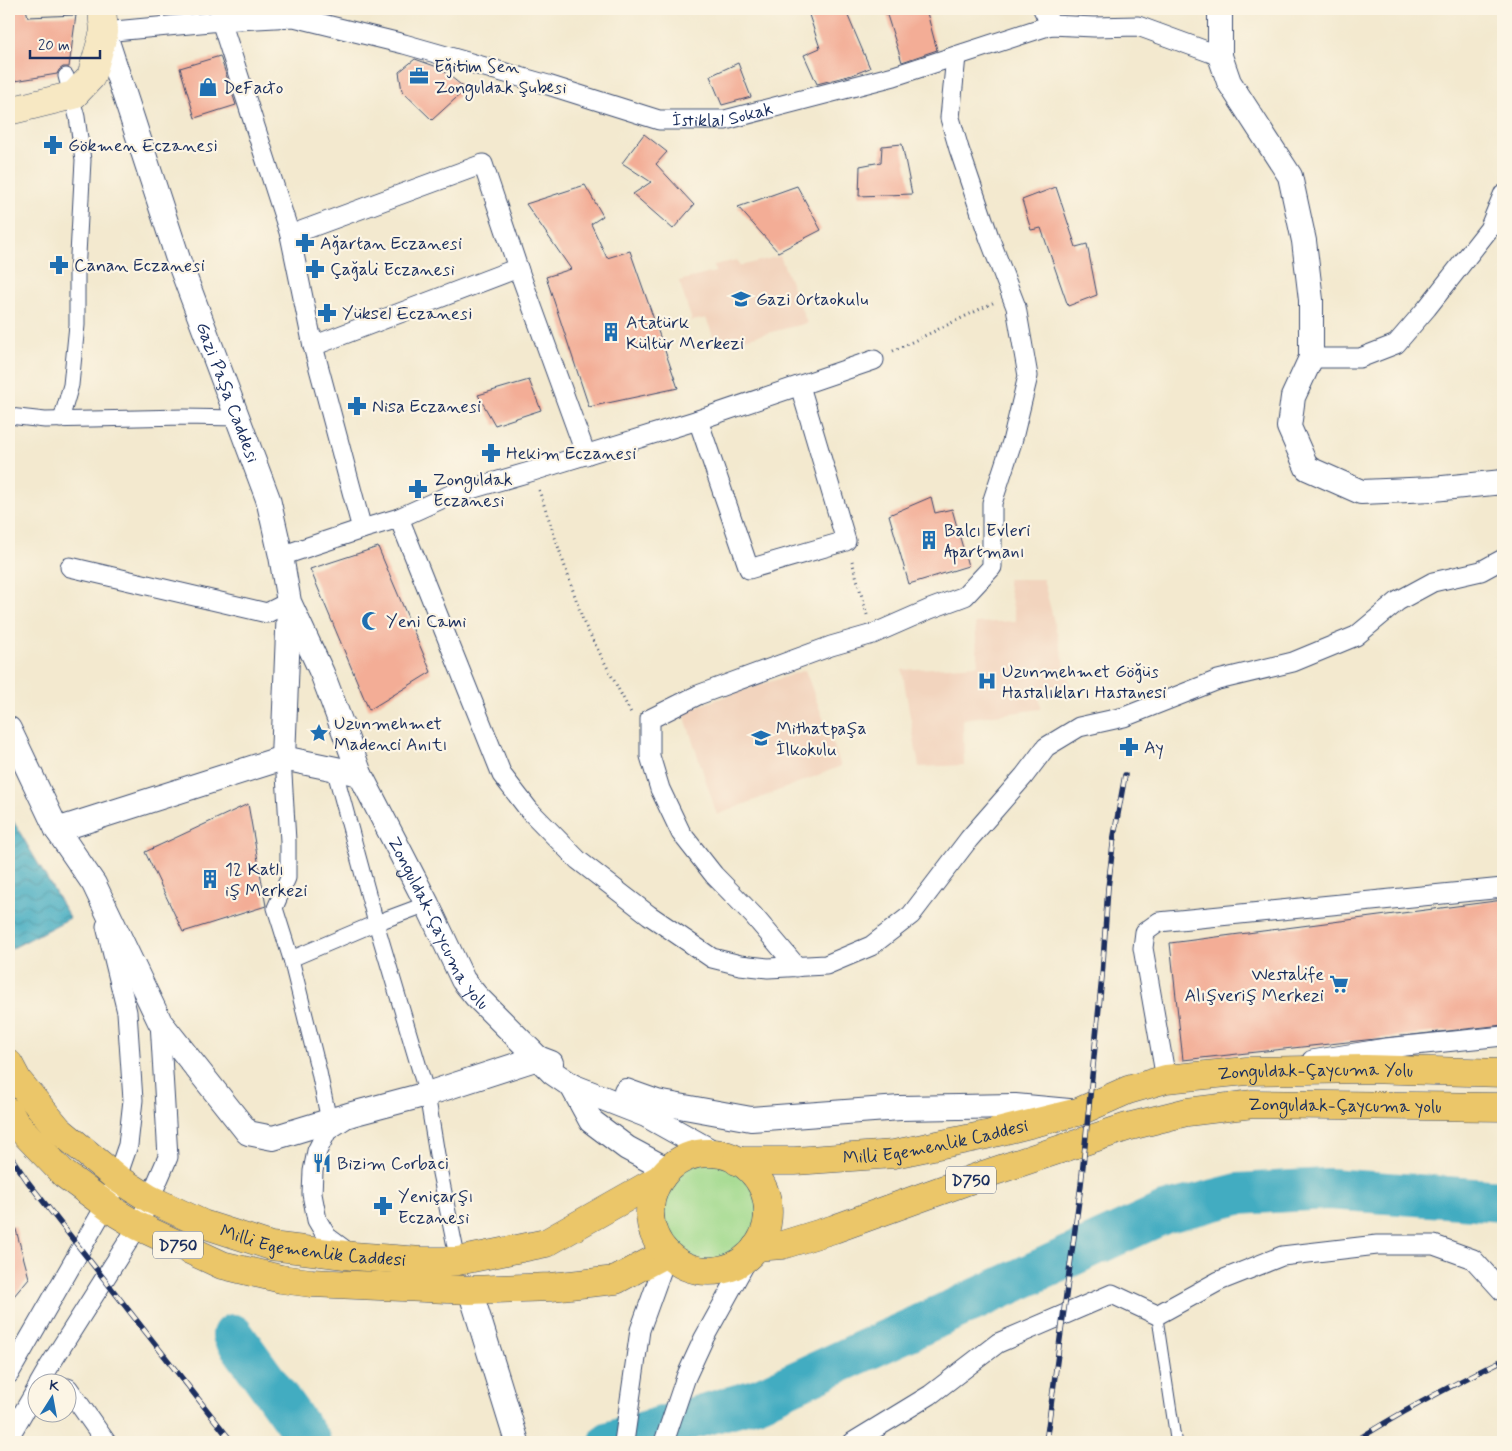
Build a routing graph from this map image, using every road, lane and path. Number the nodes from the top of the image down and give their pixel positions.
1 (1220, 9) edge
2 (220, 15) edge
3 (1047, 17) edge
4 (103, 21) edge
5 (956, 56) junction
6 (1220, 56) junction
7 (69, 86) junction
8 (9, 111) edge
9 (1503, 195) edge
10 (290, 235) junction
11 (518, 268) junction
12 (1011, 294) junction
13 (313, 346) junction
14 (1311, 358) junction
15 (874, 360) joint
16 (800, 386) junction
17 (9, 416) edge
18 (238, 418) junction
19 (61, 420) junction
20 (698, 420) junction
21 (586, 455) junction
22 (533, 472) junction
23 (1503, 482) edge
24 (399, 518) junction
25 (362, 529) junction
26 (846, 541) junction
27 (281, 556) junction
28 (1503, 559) edge
29 (70, 567) dead end
30 (289, 602) junction
31 (873, 634) junction
32 (650, 719) junction
33 (9, 729) edge
34 (283, 758) junction
35 (334, 768) junction
36 (360, 774) junction
37 (57, 830) junction
38 (94, 884) junction
39 (1503, 888) edge
40 (426, 904) junction
41 (376, 923) junction
42 (291, 959) junction
43 (798, 967) junction
44 (160, 1022) junction
45 (1503, 1036) edge
46 (538, 1058) junction
47 (9, 1064) edge
48 (1247, 1071) junction
49 (1503, 1074) edge
50 (1166, 1079) junction
51 (572, 1086) junction
52 (1128, 1090) joint
53 (427, 1094) junction
54 (1503, 1107) edge
55 (9, 1112) edge
56 (1078, 1112) junction
57 (352, 1114) junction
58 (329, 1121) junction
59 (726, 1158) junction
60 (664, 1174) junction
61 (117, 1178) junction
62 (150, 1199) junction
63 (106, 1205) junction
64 (138, 1226) junction
65 (754, 1250) junction
66 (667, 1254) junction
67 (353, 1256) junction
68 (458, 1261) junction
69 (470, 1290) junction
70 (1503, 1292) edge
71 (1157, 1315) junction
72 (50, 1364) junction
73 (9, 1374) edge
74 (45, 1374) edge
75 (57, 1374) edge
76 (78, 1401) edge
77 (28, 1404) edge
78 (9, 1437) edge
79 (106, 1442) edge
80 (517, 1442) edge
81 (624, 1442) edge
82 (664, 1442) edge
83 (853, 1442) edge
84 (1176, 1442) edge

1 - 6 street
2 - 4 street, İstiklal Sokak
2 - 5 street, İstiklal Sokak
2 - 10 street
3 - 5 street, İstiklal Sokak
3 - 6 street, İstiklal Sokak
4 - 7 main road
4 - 18 street, Gazi Paşa Caddesi
5 - 12 street
6 - 14 street
7 - 8 main road
7 - 19 street
9 - 14 street
10 - 11 street
10 - 13 street
11 - 13 street
11 - 21 street
12 - 15 path
12 - 31 street
13 - 25 street
14 - 23 street
15 - 16 street
16 - 20 street
16 - 26 street
17 - 19 street
18 - 19 street
18 - 27 street, Gazi Paşa Caddesi
20 - 21 street
20 - 26 street
21 - 22 street
22 - 24 street
22 - 32 path
24 - 25 street
24 - 43 street
25 - 27 street
26 - 31 path
27 - 30 street, Gazi Paşa Caddesi
28 - 43 street
29 - 30 street
30 - 34 street
30 - 36 street, Gazi Paşa Caddesi
31 - 32 street
32 - 43 street
33 - 37 street
34 - 35 street
34 - 37 street
34 - 42 street
35 - 36 street
35 - 41 street
36 - 40 street, Zonguldak-Çaycuma yolu
37 - 38 street
38 - 44 street
38 - 61 street
39 - 50 street
40 - 41 street
40 - 46 street, Zonguldak-Çaycuma yolu
41 - 42 street
41 - 53 street
42 - 58 street
44 - 58 street
44 - 62 street
45 - 48 street
46 - 51 street, Zonguldak-Çaycuma yolu
46 - 53 street
46 - 56 street
47 - 61 highway, Milli Egemenlik Caddesi / D750
48 - 49 highway, Zonguldak-Çaycuma Yolu / D750
48 - 50 highway, Zonguldak-Çaycuma Yolu / D750
50 - 52 highway, Zonguldak-Çaycuma Yolu / D750
51 - 59 street
51 - 60 street
52 - 56 highway, Milli Egemenlik Caddesi / D750
53 - 57 street
53 - 68 street
54 - 65 highway, Zonguldak-Çaycuma yolu / D750
55 - 63 highway, D750
56 - 59 highway, Milli Egemenlik Caddesi / D750
57 - 58 street
57 - 67 street
59 - 60 highway, D750
59 - 65 highway
60 - 66 highway, D750
60 - 68 highway, Milli Egemenlik Caddesi / D750
61 - 62 highway, Milli Egemenlik Caddesi / D750
61 - 63 street
62 - 64 street
62 - 67 highway, Milli Egemenlik Caddesi / D750
63 - 64 highway, D750
63 - 73 street
64 - 69 highway, D750
64 - 72 street
65 - 66 highway, D750
65 - 82 street
66 - 69 highway, D750
66 - 81 street
67 - 68 highway, Milli Egemenlik Caddesi / D750
69 - 80 street
70 - 71 street
71 - 83 street
71 - 84 lane
72 - 74 street
72 - 75 street
76 - 79 street
77 - 78 street

